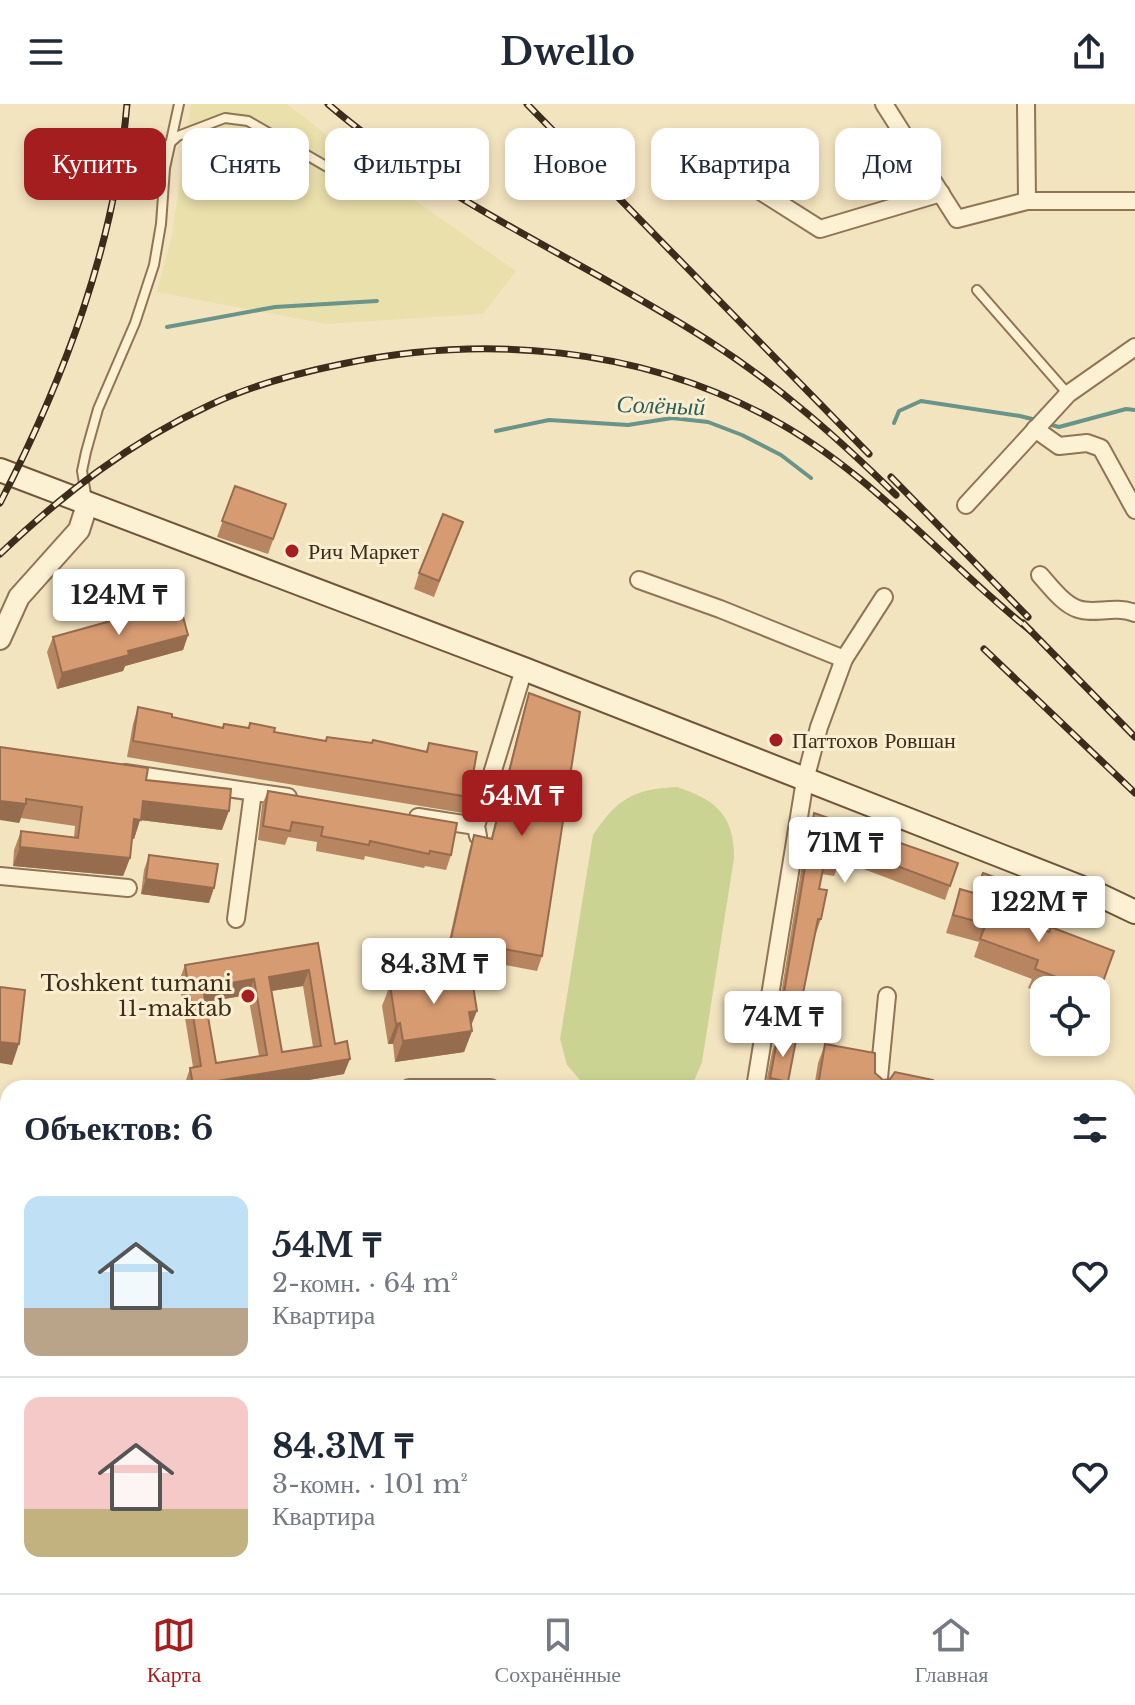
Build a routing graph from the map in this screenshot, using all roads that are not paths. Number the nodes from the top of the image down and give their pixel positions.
1 (179, 104) edge
2 (884, 104) edge
3 (1026, 104) edge
4 (899, 128) edge
5 (170, 144) junction
6 (325, 166) edge
7 (941, 193) edge
8 (774, 200) edge
9 (917, 200) edge
10 (1027, 201) junction
11 (1135, 201) edge
12 (977, 290) dead end
13 (1135, 347) edge
14 (1064, 399) junction
15 (1037, 428) junction
16 (0, 470) edge
17 (87, 505) junction
18 (966, 505) dead end
19 (1135, 510) edge
20 (1040, 575) dead end
21 (639, 580) dead end
22 (884, 597) dead end
23 (1135, 613) edge
24 (0, 639) edge
25 (844, 659) junction
26 (524, 669) junction
27 (111, 771) edge
28 (805, 780) junction
29 (253, 792) junction
30 (298, 798) edge
31 (402, 815) edge
32 (0, 876) edge
33 (128, 888) dead end
34 (1135, 912) edge
35 (236, 919) dead end
36 (887, 996) dead end
37 (756, 1080) edge
38 (879, 1080) edge

1 - 5 lane
2 - 4 street
3 - 10 street
5 - 6 lane
5 - 17 lane
7 - 10 street
8 - 9 street
10 - 11 street
12 - 14 lane
13 - 14 street
14 - 15 street
15 - 18 street
15 - 19 street
16 - 17 main road
17 - 24 street
17 - 26 main road
20 - 23 street
21 - 25 street
22 - 25 street
25 - 28 street
26 - 28 main road
26 - 31 street
27 - 29 street
28 - 34 main road
28 - 37 street
29 - 30 street
29 - 35 street
32 - 33 street
36 - 38 street

